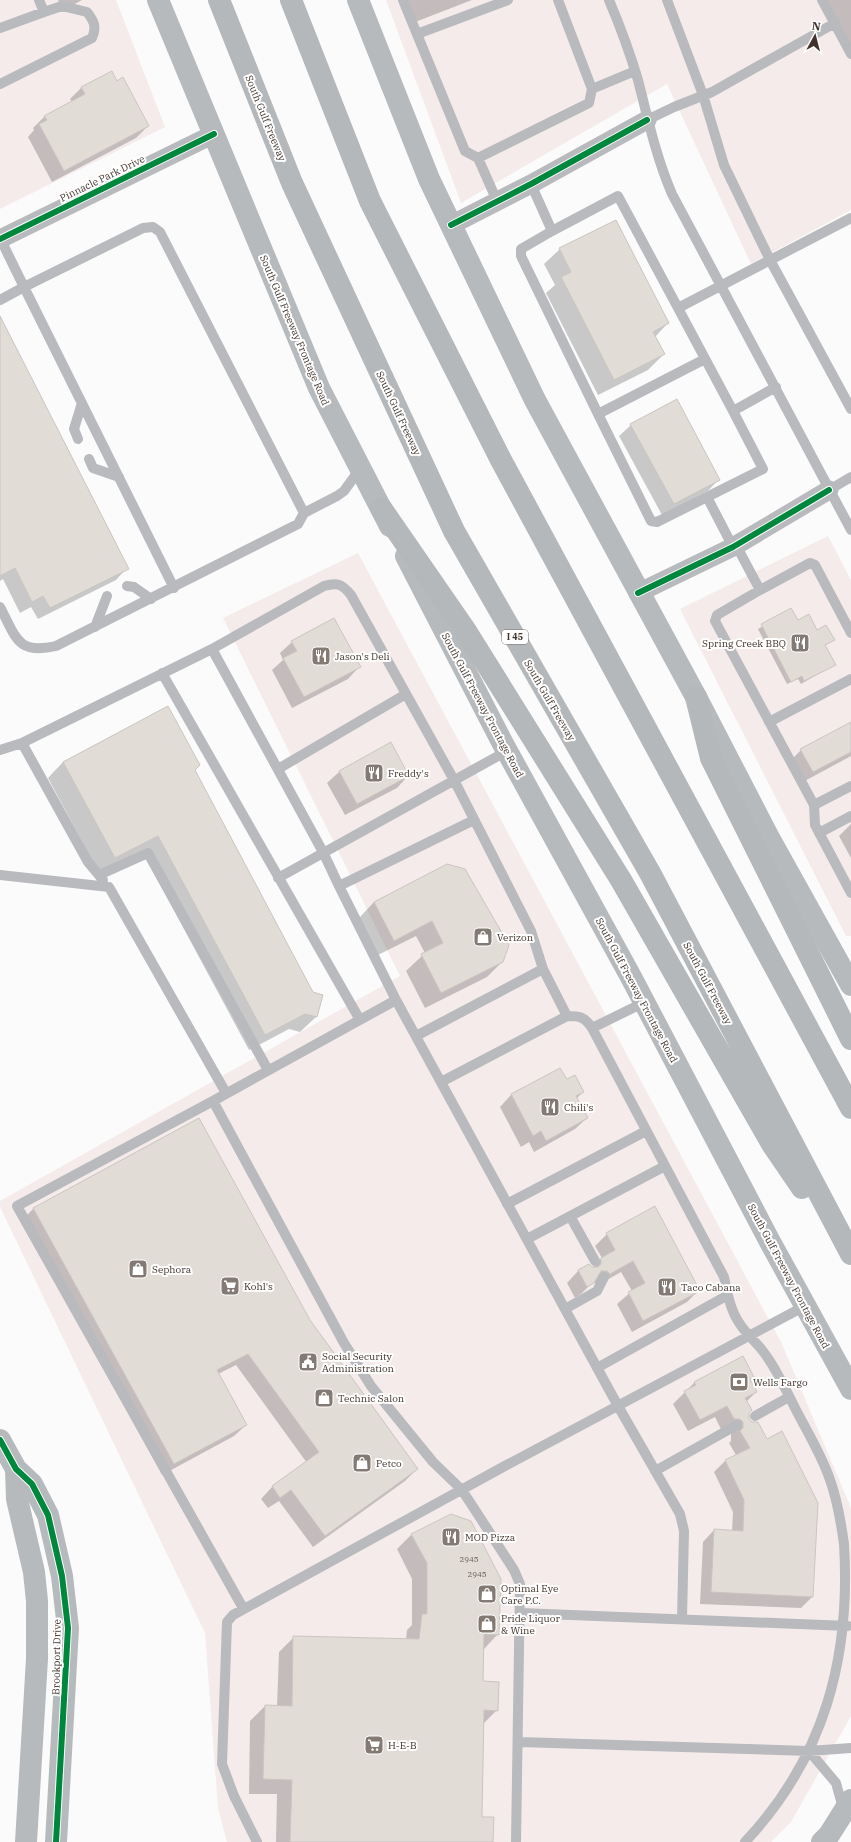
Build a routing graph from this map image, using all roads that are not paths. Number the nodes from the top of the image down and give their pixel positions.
1 (39, 0) edge
2 (158, 0) edge
3 (219, 0) edge
4 (292, 0) edge
5 (358, 0) edge
6 (403, 0) edge
7 (508, 0) edge
8 (558, 0) edge
9 (609, 0) edge
10 (667, 0) edge
11 (822, 0) edge
12 (44, 12) junction
13 (835, 24) junction
14 (0, 28) edge
15 (416, 34) junction
16 (851, 54) edge
17 (635, 71) junction
18 (0, 84) edge
19 (592, 89) junction
20 (703, 95) junction
21 (647, 120) junction
22 (214, 134) junction
23 (478, 158) junction
24 (531, 184) junction
25 (497, 202) junction
26 (851, 218) edge
27 (451, 225) junction
28 (552, 231) junction
29 (0, 239) edge
30 (770, 260) junction
31 (722, 286) junction
32 (24, 288) junction
33 (0, 300) edge
34 (678, 308) junction
35 (705, 359) junction
36 (776, 387) junction
37 (82, 402) junction
38 (851, 408) edge
39 (733, 411) junction
40 (598, 414) junction
41 (78, 439) dead end
42 (89, 459) dead end
43 (360, 469) junction
44 (119, 477) junction
45 (851, 477) edge
46 (828, 490) junction
47 (707, 497) junction
48 (381, 508) junction
49 (304, 514) junction
50 (851, 530) edge
51 (734, 546) junction
52 (127, 586) dead end
53 (174, 588) junction
54 (760, 590) junction
55 (638, 593) junction
56 (107, 596) dead end
57 (152, 599) junction
58 (0, 607) edge
59 (848, 622) edge
60 (95, 627) junction
61 (851, 633) edge
62 (212, 649) junction
63 (162, 673) junction
64 (851, 679) edge
65 (406, 694) junction
66 (696, 697) junction
67 (769, 722) junction
68 (22, 743) junction
69 (0, 750) edge
70 (507, 751) junction
71 (278, 769) junction
72 (454, 780) junction
73 (851, 786) edge
74 (814, 805) junction
75 (851, 816) edge
76 (474, 820) junction
77 (819, 833) junction
78 (323, 852) junction
79 (0, 875) edge
80 (99, 875) junction
81 (278, 878) junction
82 (339, 886) junction
83 (109, 888) junction
84 (851, 893) edge
85 (543, 969) junction
86 (851, 985) edge
87 (396, 1000) junction
88 (645, 1002) junction
89 (567, 1016) junction
90 (360, 1020) junction
91 (592, 1028) junction
92 (416, 1036) junction
93 (851, 1038) edge
94 (268, 1070) junction
95 (441, 1082) junction
96 (226, 1093) junction
97 (213, 1100) junction
98 (851, 1108) edge
99 (646, 1131) junction
100 (665, 1166) junction
101 (507, 1204) junction
102 (570, 1216) junction
103 (526, 1239) junction
104 (851, 1254) edge
105 (595, 1261) dead end
106 (851, 1261) edge
107 (604, 1277) dead end
108 (728, 1295) junction
109 (805, 1306) junction
110 (565, 1309) junction
111 (748, 1336) junction
112 (597, 1368) junction
113 (851, 1389) edge
114 (789, 1396) junction
115 (618, 1406) junction
116 (754, 1416) dead end
117 (737, 1425) dead end
118 (0, 1440) edge
119 (16, 1469) junction
120 (655, 1471) junction
121 (462, 1490) junction
122 (243, 1608) junction
123 (521, 1613) junction
124 (682, 1620) junction
125 (848, 1626) junction
126 (518, 1742) junction
127 (851, 1748) edge
128 (809, 1751) junction
129 (847, 1806) edge
130 (26, 1842) edge
131 (56, 1842) edge
132 (257, 1842) edge
133 (516, 1842) edge
134 (745, 1842) edge
135 (822, 1842) edge

1 - 12 lane
2 - 22 main road, South Gulf Freeway Frontage Road
3 - 104 highway, South Gulf Freeway / I 45
4 - 98 highway
5 - 27 main road
6 - 15 lane
7 - 15 lane
8 - 19 lane
9 - 17 lane
10 - 20 lane
11 - 13 lane
12 - 14 lane
12 - 18 lane
13 - 16 lane
13 - 20 lane
15 - 23 lane
17 - 19 lane
17 - 21 lane
19 - 23 lane
20 - 21 lane
20 - 30 lane
21 - 24 street
21 - 31 lane
22 - 29 street, Pinnacle Park Drive
22 - 43 main road, South Gulf Freeway Frontage Road
23 - 25 lane
24 - 25 street
24 - 28 lane
25 - 27 street
26 - 30 lane
27 - 55 main road
28 - 34 lane
28 - 40 lane
29 - 32 lane
30 - 31 lane
30 - 38 lane
31 - 34 lane
31 - 36 lane
32 - 33 lane
32 - 37 lane
32 - 49 lane
34 - 35 lane
35 - 39 lane
35 - 40 lane
36 - 39 lane
36 - 46 lane
37 - 41 lane
37 - 44 lane
39 - 47 lane
40 - 47 lane
42 - 44 lane
43 - 48 main road, South Gulf Freeway Frontage Road
43 - 49 lane
44 - 53 lane
45 - 46 lane
46 - 50 lane
46 - 51 street
47 - 51 lane
48 - 70 main road, South Gulf Freeway Frontage Road
48 - 106 highway
49 - 53 lane
51 - 54 lane
51 - 55 street
52 - 57 lane
53 - 57 lane
54 - 59 lane
54 - 67 lane
55 - 66 main road
56 - 60 lane
57 - 60 lane
58 - 60 lane
59 - 61 lane
62 - 63 lane
62 - 65 lane
62 - 71 lane
63 - 68 lane
63 - 81 lane
64 - 67 lane
65 - 71 lane
65 - 72 lane
66 - 86 main road
66 - 93 highway
67 - 74 lane
68 - 69 lane
68 - 80 lane
70 - 72 lane
70 - 88 main road, South Gulf Freeway Frontage Road
71 - 78 lane
72 - 76 lane
72 - 78 lane
73 - 74 lane
74 - 77 lane
75 - 77 lane
76 - 82 lane
76 - 85 lane
77 - 84 lane
78 - 81 lane
78 - 82 lane
79 - 83 lane
80 - 83 lane
80 - 94 lane
81 - 90 lane
82 - 87 lane
83 - 96 lane
85 - 89 lane
85 - 92 lane
87 - 90 lane
87 - 92 lane
88 - 91 lane
88 - 109 main road, South Gulf Freeway Frontage Road
89 - 91 lane
89 - 95 lane
90 - 94 lane
91 - 99 lane
92 - 95 lane
94 - 96 lane
95 - 101 lane
96 - 97 lane
97 - 121 lane
97 - 122 lane
99 - 100 lane
99 - 101 lane
100 - 102 lane
100 - 108 lane
101 - 103 lane
102 - 103 lane
102 - 105 lane
103 - 110 lane
107 - 110 lane
108 - 111 lane
108 - 112 lane
109 - 111 lane
109 - 113 main road, South Gulf Freeway Frontage Road
110 - 112 lane
111 - 114 lane
111 - 115 lane
112 - 115 lane
114 - 116 lane
114 - 125 lane
115 - 120 lane
115 - 121 lane
117 - 120 lane
118 - 119 main road, Brookport Drive
119 - 130 main road, Brookport Drive
119 - 131 main road, Brookport Drive
120 - 124 lane
121 - 122 lane
121 - 123 lane
122 - 132 lane
123 - 124 lane
123 - 126 lane
124 - 125 lane
125 - 128 lane
126 - 128 lane
126 - 133 lane
127 - 128 lane
128 - 129 lane
128 - 134 lane
129 - 135 main road

